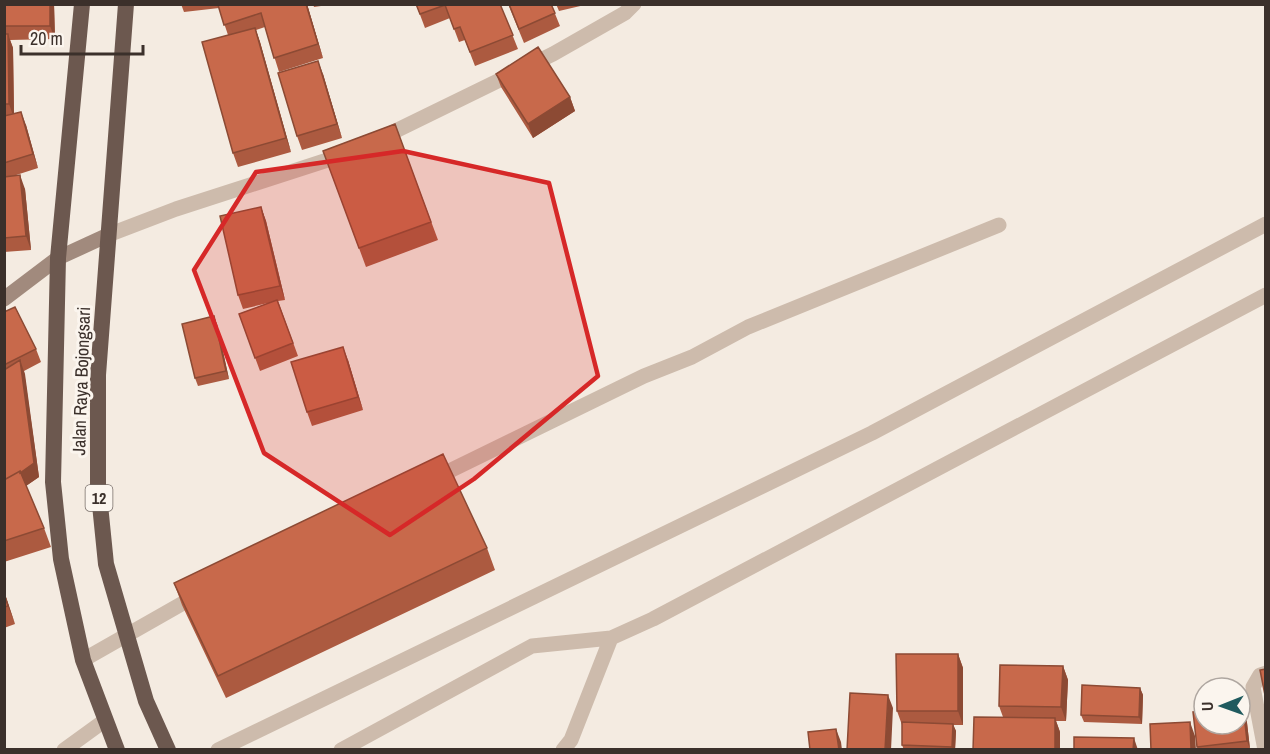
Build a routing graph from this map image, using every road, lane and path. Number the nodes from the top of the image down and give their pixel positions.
1 (82, 4) edge
2 (126, 4) edge
3 (634, 4) edge
4 (1266, 224) edge
5 (999, 225) dead end
6 (108, 235) junction
7 (58, 258) junction
8 (1266, 295) edge
9 (4, 299) edge
10 (417, 487) edge
11 (213, 587) edge
12 (125, 634) junction
13 (611, 638) junction
14 (83, 660) junction
15 (1266, 673) edge
16 (104, 721) junction
17 (64, 750) edge
18 (117, 750) edge
19 (168, 750) edge
20 (218, 750) edge
21 (341, 750) edge
22 (563, 750) edge
23 (1265, 750) edge

1 - 7 highway, Jalan Raya Bojongsari
2 - 6 highway, Jalan Raya Bojongsari / 12
3 - 6 street
4 - 20 street
5 - 10 street
6 - 7 main road
6 - 12 highway, Jalan Raya Bojongsari / 12
7 - 9 main road
7 - 14 highway, Jalan Raya Bojongsari
8 - 13 street
11 - 12 street
12 - 14 street
12 - 19 highway, Jalan Raya Bojongsari / 12
13 - 21 street
13 - 22 street
14 - 16 highway, Jalan Raya Bojongsari
15 - 23 street
16 - 17 street
16 - 18 highway, Jalan Raya Bojongsari

